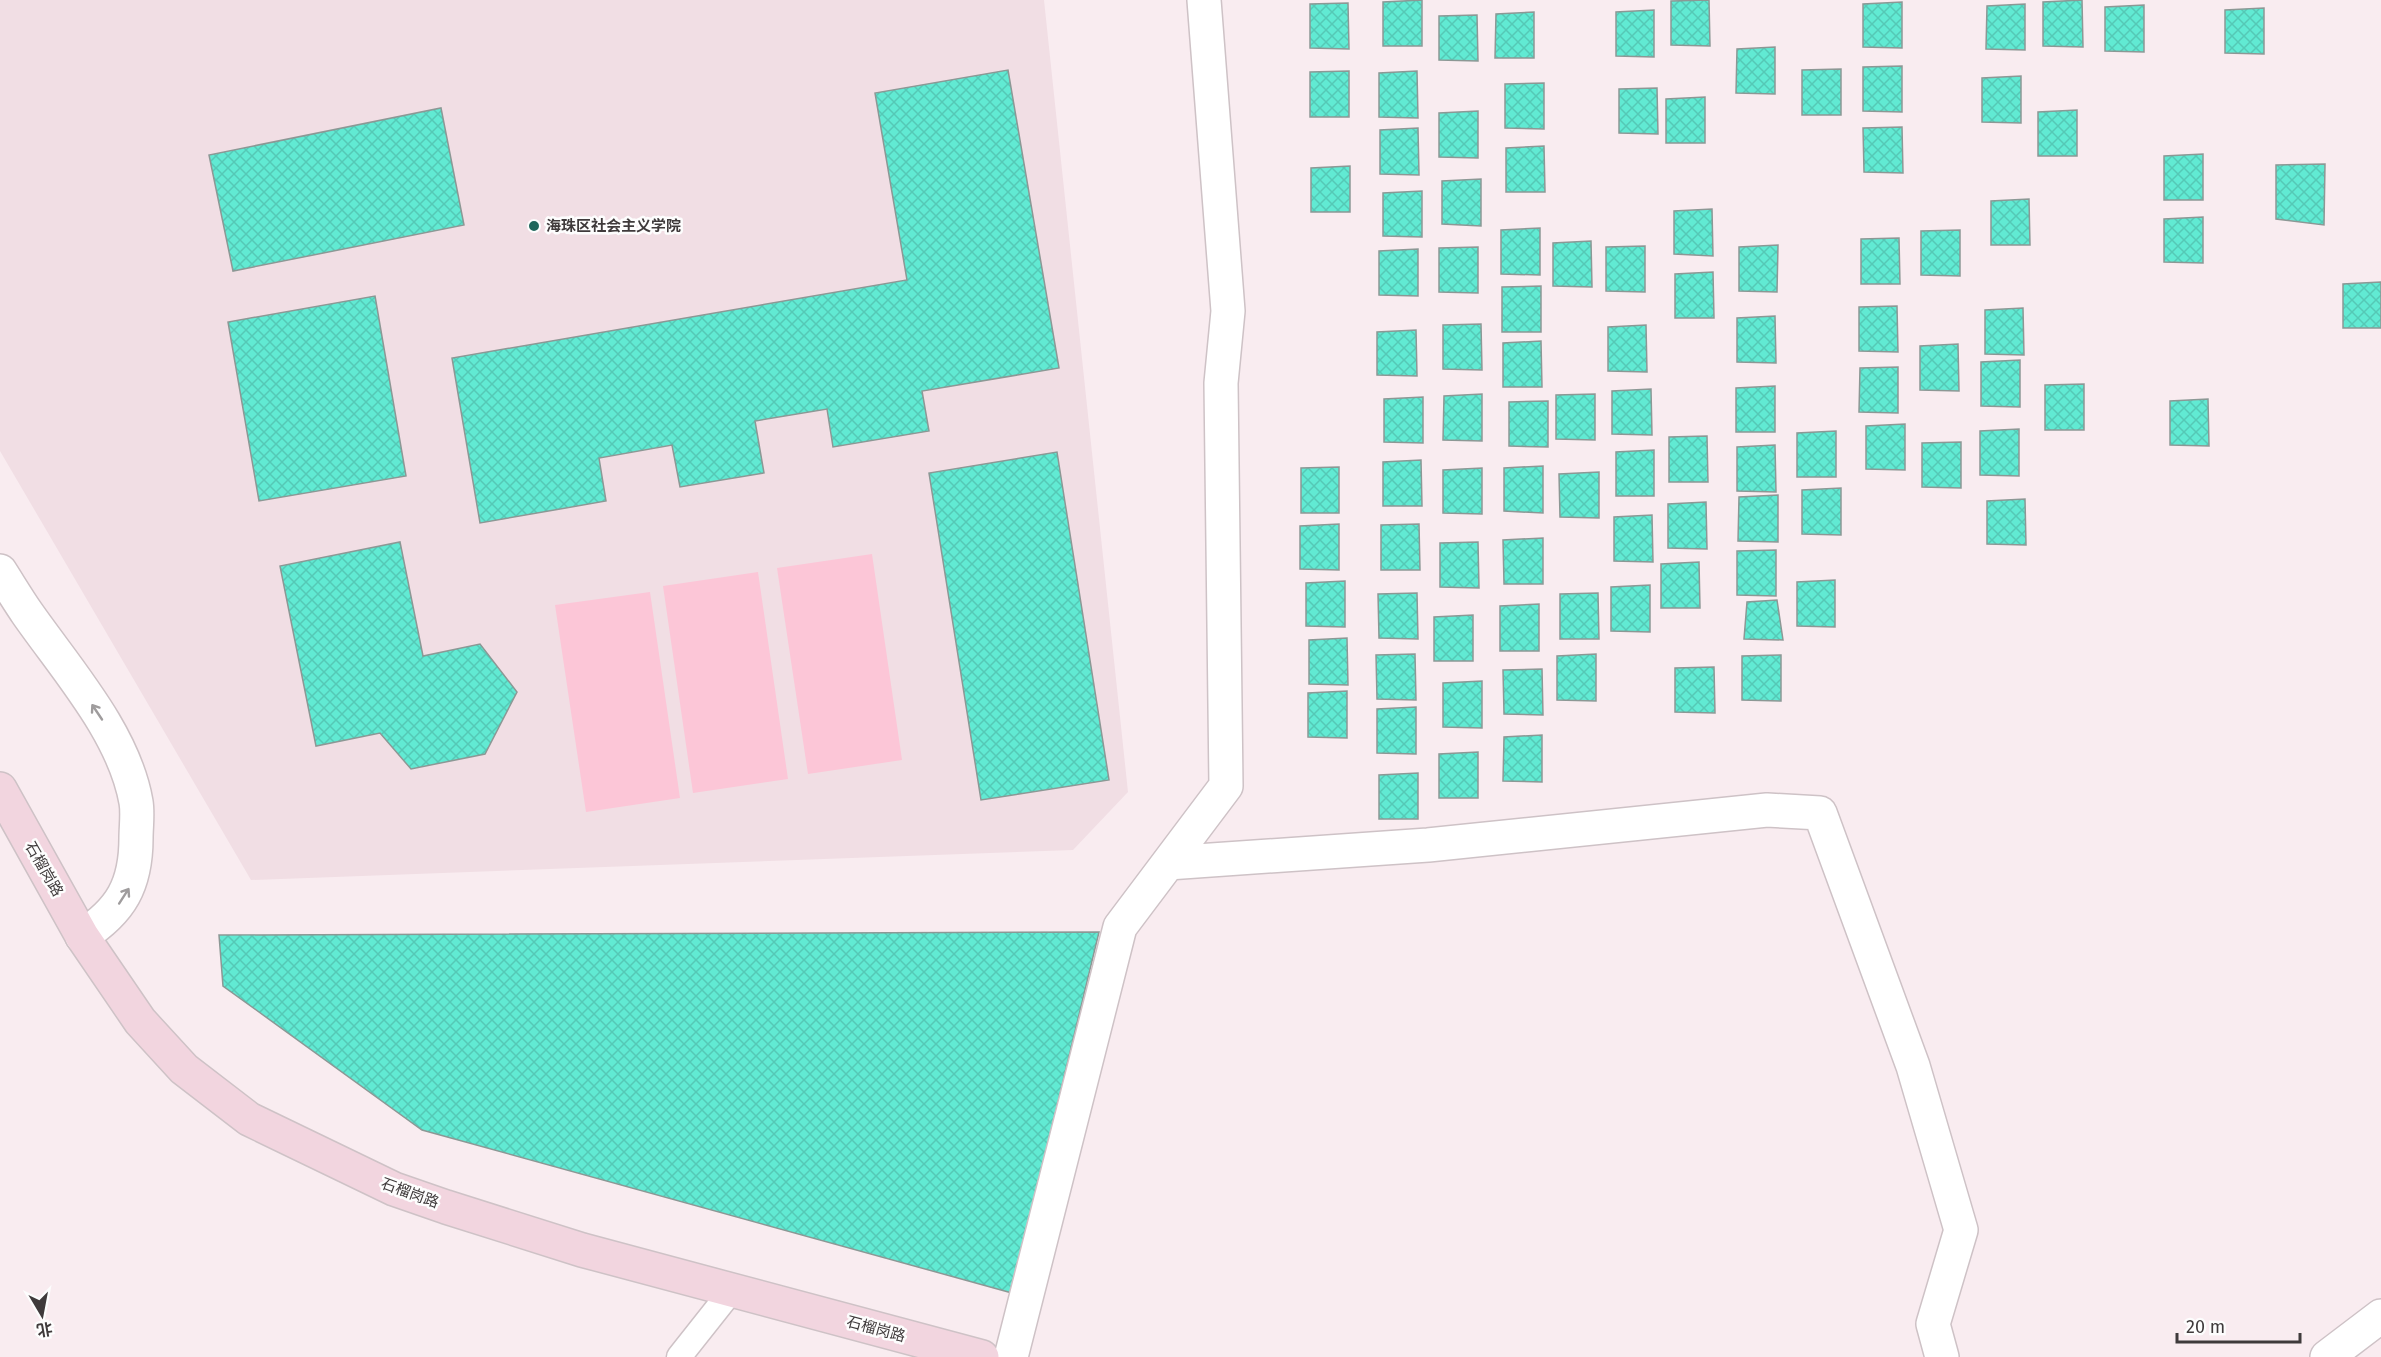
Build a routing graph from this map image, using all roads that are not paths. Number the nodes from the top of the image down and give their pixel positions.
1 (1204, 0) edge
2 (0, 571) edge
3 (0, 789) edge
4 (1168, 863) junction
5 (82, 936) junction
6 (732, 1290) junction
7 (2381, 1316) edge
8 (679, 1357) edge
9 (982, 1357) edge
10 (1011, 1357) edge
11 (1942, 1357) edge
12 (2327, 1357) edge

1 - 4 street
5 -> 2 street
3 - 5 main road, 石榴岗路
4 - 10 street
4 - 11 street
5 - 6 main road, 石榴岗路
6 - 8 lane
6 - 9 main road, 石榴岗路
7 - 12 street

